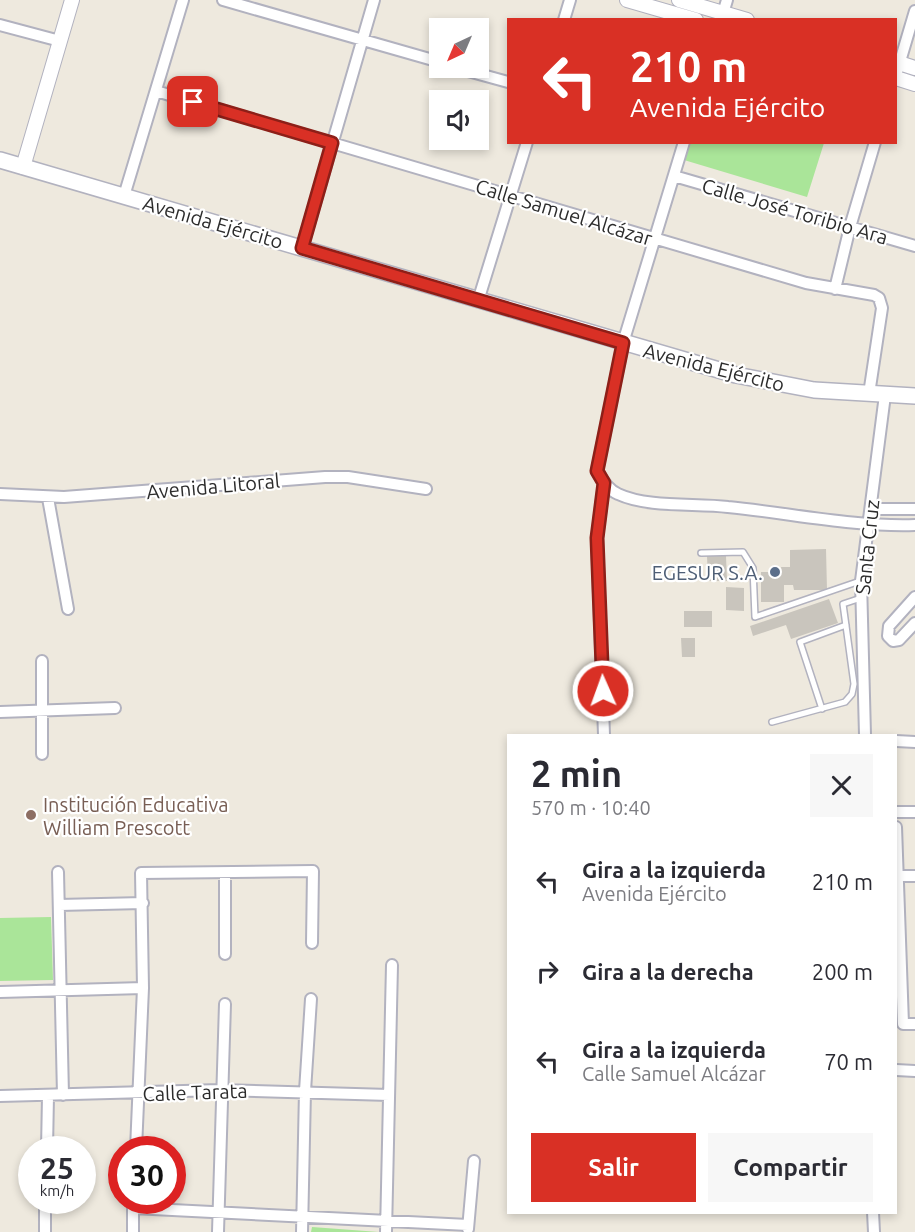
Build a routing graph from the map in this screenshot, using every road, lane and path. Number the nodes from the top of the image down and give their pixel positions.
1 (72, 0) edge
2 (183, 0) edge
3 (223, 0) edge
4 (374, 0) edge
5 (570, 0) edge
6 (627, 0) edge
7 (679, 0) edge
8 (723, 11) edge
9 (915, 11) edge
10 (565, 18) edge
11 (689, 18) edge
12 (742, 18) edge
13 (0, 25) edge
14 (362, 40) junction
15 (60, 41) junction
16 (429, 59) edge
17 (897, 67) edge
18 (915, 68) edge
19 (897, 70) edge
20 (897, 71) edge
21 (489, 77) edge
22 (507, 82) edge
23 (915, 84) edge
24 (156, 91) junction
25 (332, 143) junction
26 (525, 144) edge
27 (683, 144) edge
28 (874, 144) edge
29 (0, 160) edge
30 (23, 166) junction
31 (674, 176) junction
32 (510, 195) junction
33 (124, 196) junction
34 (850, 227) junction
35 (656, 240) junction
36 (915, 246) edge
37 (302, 248) junction
38 (835, 289) junction
39 (478, 301) junction
40 (623, 343) junction
41 (869, 394) junction
42 (885, 395) junction
43 (915, 396) edge
44 (604, 483) junction
45 (426, 489) dead end
46 (0, 494) edge
47 (48, 498) junction
48 (872, 509) junction
49 (915, 509) edge
50 (915, 525) edge
51 (869, 526) junction
52 (701, 553) dead end
53 (861, 581) junction
54 (915, 597) edge
55 (861, 598) junction
56 (68, 609) dead end
57 (915, 623) edge
58 (846, 625) junction
59 (42, 661) dead end
60 (115, 708) dead end
61 (822, 709) junction
62 (42, 711) junction
63 (0, 712) edge
64 (772, 722) dead end
65 (604, 734) edge
66 (865, 734) edge
67 (897, 741) edge
68 (915, 742) edge
69 (42, 754) dead end
70 (897, 812) edge
71 (915, 812) edge
72 (897, 852) edge
73 (58, 872) dead end
74 (225, 873) junction
75 (898, 876) junction
76 (915, 876) edge
77 (897, 890) edge
78 (143, 903) junction
79 (59, 905) junction
80 (312, 943) dead end
81 (225, 954) dead end
82 (392, 965) dead end
83 (143, 988) junction
84 (62, 990) junction
85 (0, 992) edge
86 (311, 999) dead end
87 (225, 1004) dead end
88 (915, 1024) edge
89 (897, 1070) edge
90 (915, 1071) edge
91 (220, 1090) junction
92 (305, 1091) junction
93 (138, 1094) junction
94 (63, 1095) junction
95 (389, 1095) junction
96 (0, 1096) edge
97 (48, 1096) junction
98 (47, 1136) edge
99 (136, 1136) edge
100 (474, 1161) dead end
101 (186, 1210) edge
102 (45, 1214) edge
103 (133, 1214) edge
104 (219, 1214) junction
105 (873, 1214) edge
106 (303, 1218) junction
107 (386, 1227) edge
108 (468, 1228) edge
109 (45, 1232) edge
110 (133, 1232) edge
111 (218, 1232) edge
112 (302, 1232) edge
113 (874, 1232) edge

1 - 15 street
2 - 24 street
3 - 14 street
4 - 14 street
5 - 10 street
6 - 11 street
7 - 8 street
8 - 12 street
9 - 17 street
13 - 15 street
14 - 16 street
14 - 25 street
15 - 30 street
18 - 19 street
20 - 23 street
21 - 22 street
24 - 25 street, Calle Samuel Alcázar
24 - 33 street
25 - 32 street, Calle Samuel Alcázar
25 - 37 street
26 - 32 street
27 - 31 street
28 - 34 street
29 - 30 main road, Avenida Ejército
30 - 33 main road, Avenida Ejército
31 - 34 street, Calle José Toribio Ara
31 - 35 street
32 - 35 street, Calle Samuel Alcázar
32 - 39 street
33 - 37 main road, Avenida Ejército
34 - 36 street, Calle José Toribio Ara
34 - 38 street
35 - 38 street, Calle Samuel Alcázar
35 - 40 street
37 - 39 main road, Avenida Ejército
38 - 41 street, Calle Samuel Alcázar
39 - 40 main road, Avenida Ejército
40 - 41 main road, Avenida Ejército
40 - 44 street
41 - 42 main road, Avenida Ejército
42 - 43 main road, Avenida Ejército
42 - 48 street, Santa Cruz
44 - 51 street
44 - 65 street
45 - 47 street, Avenida Litoral
46 - 47 street, Avenida Litoral
47 - 56 street
48 - 49 street
48 - 51 street, Santa Cruz
50 - 51 street
51 - 53 street, Santa Cruz
52 - 53 lane
53 - 55 street, Santa Cruz
54 - 57 street
55 - 58 lane
55 - 66 street, Santa Cruz
58 - 61 lane
58 - 61 lane
59 - 62 street
60 - 62 street
61 - 64 lane
62 - 63 street
62 - 69 street
67 - 68 street
70 - 71 street
72 - 75 street
73 - 79 street
74 - 78 street
74 - 80 street
74 - 81 street
75 - 76 street
75 - 77 street
77 - 88 street
78 - 79 street
78 - 83 street
79 - 84 street
82 - 95 street
83 - 84 street
83 - 93 street
84 - 85 street
84 - 94 street
86 - 92 street
87 - 91 street
89 - 90 street
91 - 92 street, Calle Tarata
91 - 93 street, Calle Tarata
91 - 104 street
92 - 95 street, Calle Tarata
92 - 106 street
93 - 94 street, Calle Tarata
93 - 99 street
94 - 97 street, Calle Tarata
95 - 107 street
96 - 97 street, Calle Tarata
97 - 98 street
100 - 108 street
101 - 104 street
102 - 109 street
103 - 110 street
104 - 106 street
104 - 111 street
105 - 113 street
106 - 107 street
106 - 112 street
107 - 108 street

